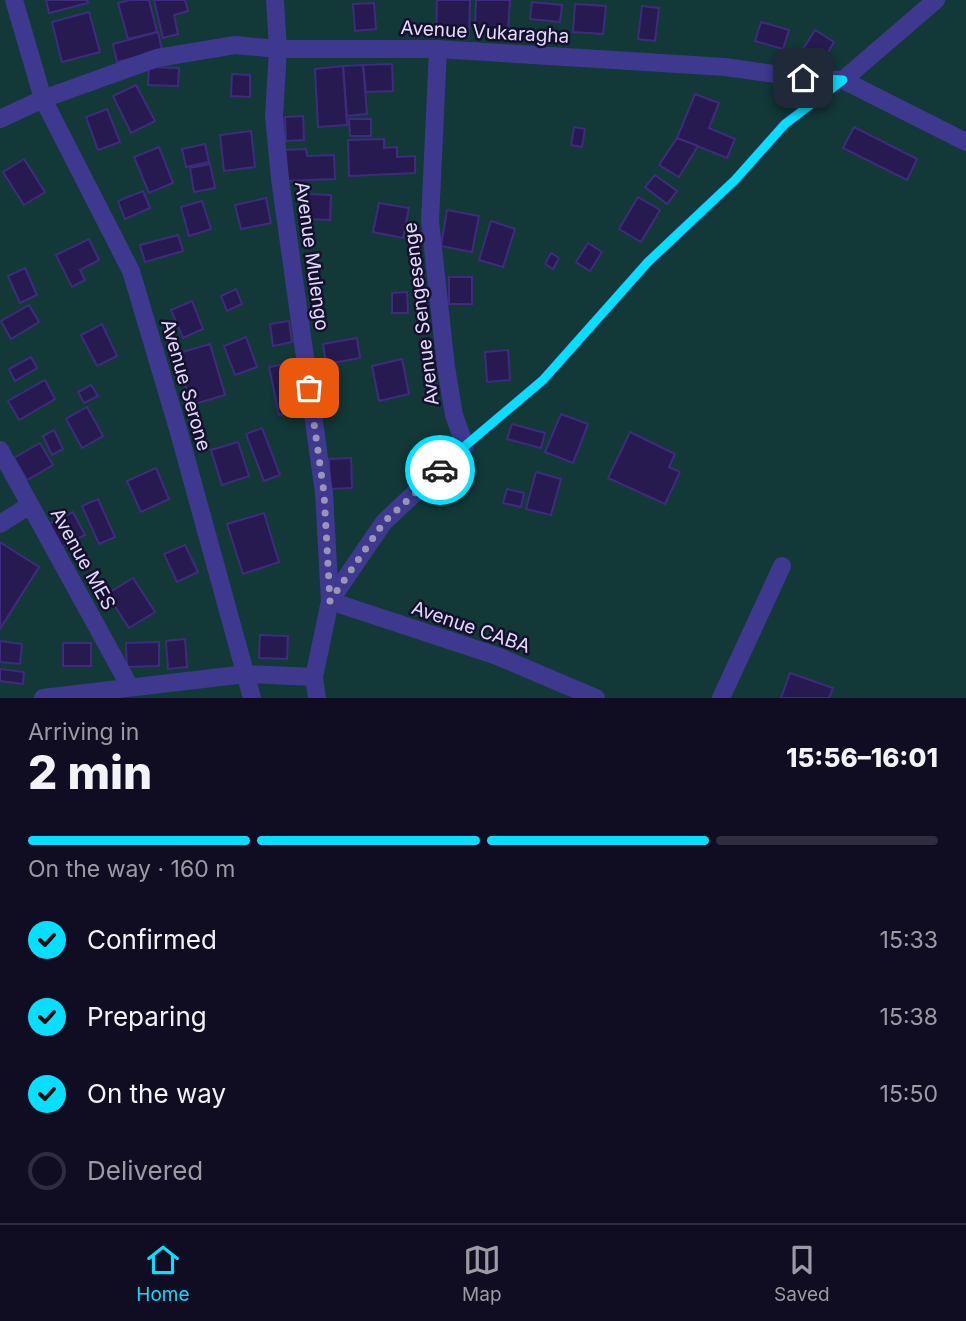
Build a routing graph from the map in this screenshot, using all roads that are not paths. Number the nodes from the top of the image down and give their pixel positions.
1 (13, 0) edge
2 (275, 0) edge
3 (936, 0) edge
4 (278, 49) junction
5 (438, 49) junction
6 (843, 80) junction
7 (43, 99) junction
8 (0, 120) edge
9 (966, 142) edge
10 (465, 446) junction
11 (0, 450) edge
12 (30, 505) junction
13 (0, 524) edge
14 (782, 566) dead end
15 (330, 601) junction
16 (246, 674) junction
17 (314, 677) junction
18 (130, 687) junction
19 (43, 698) edge
20 (252, 698) edge
21 (317, 698) edge
22 (596, 698) edge
23 (721, 698) edge

1 - 7 street, Avenue Serone
2 - 4 street, Avenue Mulengo
3 - 6 street
4 - 5 street, Avenue Vukaragha
4 - 7 street, Avenue Vukaragha
4 - 15 street, Avenue Mulengo
5 - 6 street, Avenue Vukaragha
5 - 10 street, Avenue Sengesenge
6 - 9 street, Avenue Vukaragha
6 - 10 lane
7 - 8 street, Avenue Vukaragha
7 - 16 street, Avenue Serone
10 - 15 street
11 - 12 street, Avenue MES
12 - 13 street
12 - 18 street, Avenue MES
14 - 23 street
15 - 17 street
15 - 22 street, Avenue CABA
16 - 17 street
16 - 18 street
16 - 20 street, Avenue Serone
17 - 21 street
18 - 19 street

